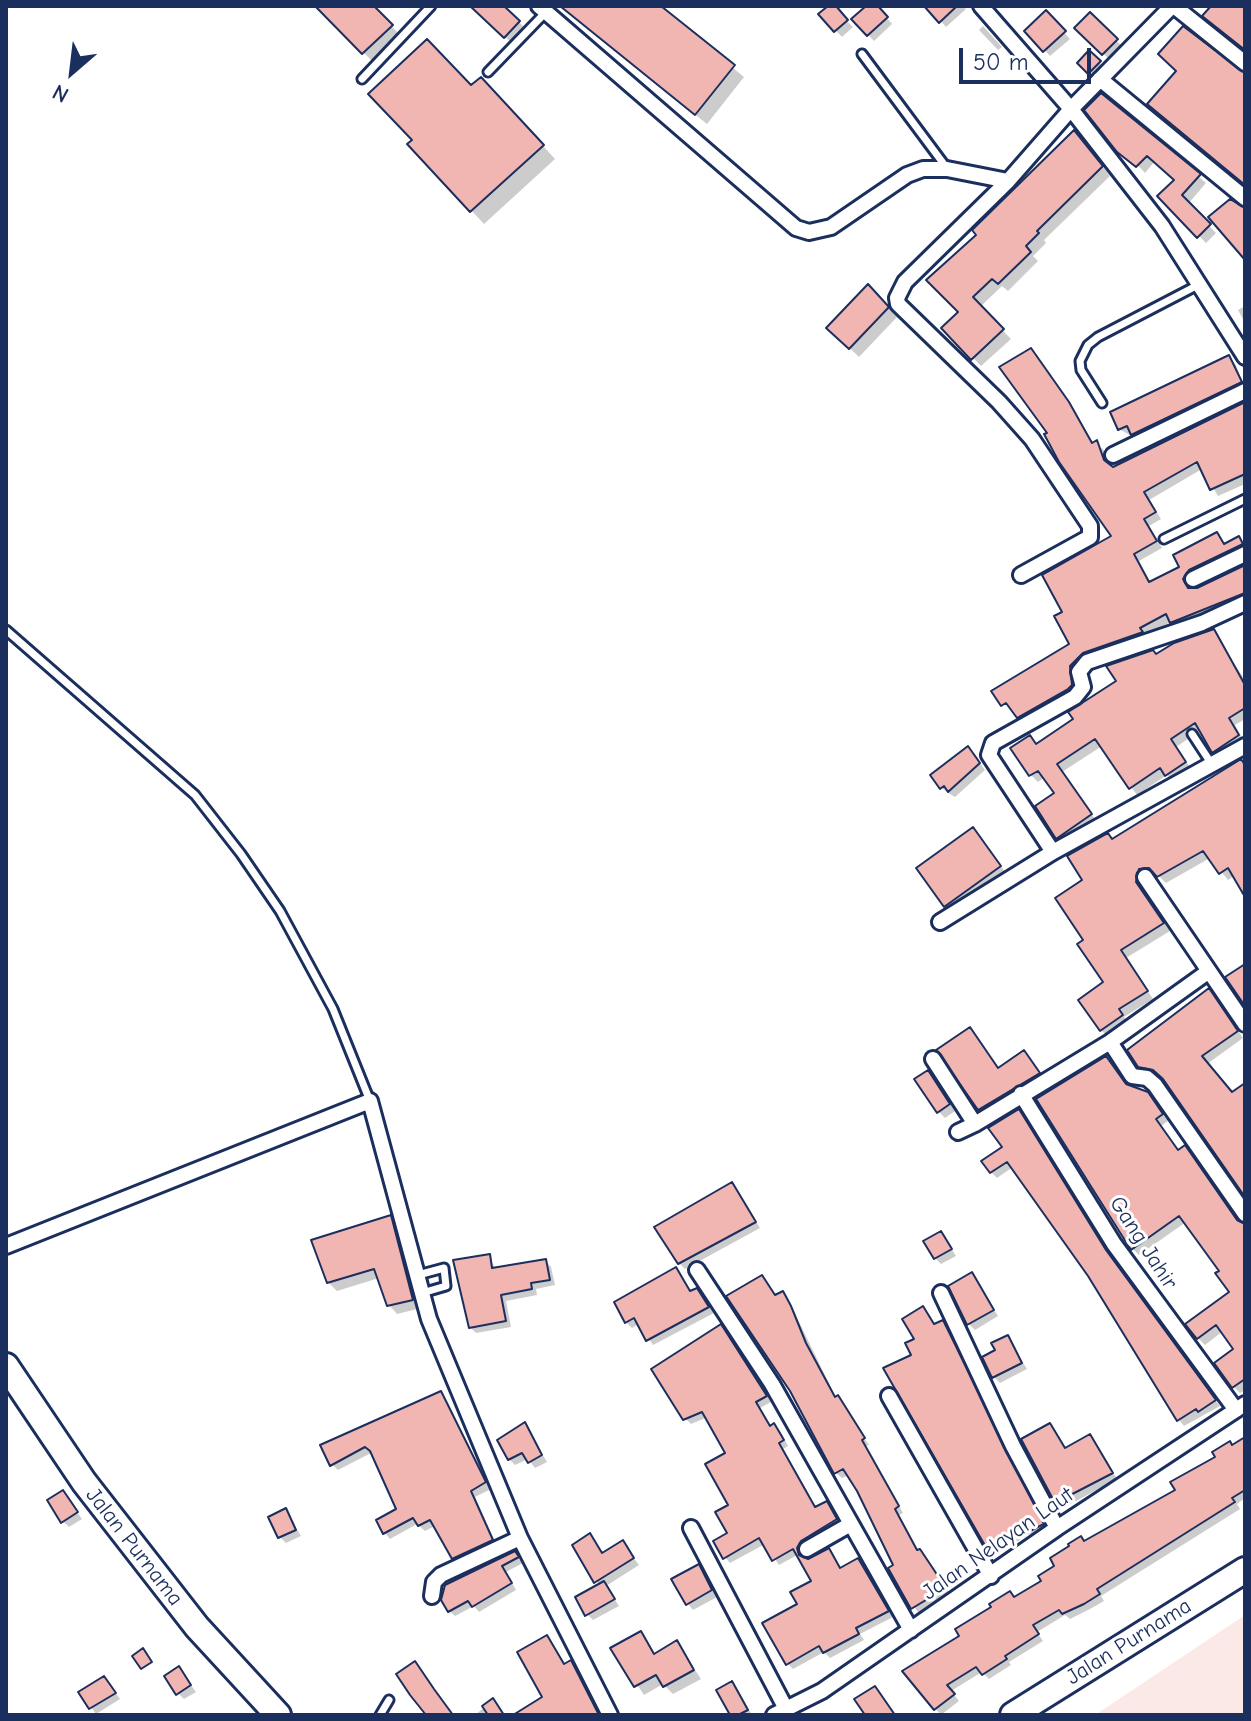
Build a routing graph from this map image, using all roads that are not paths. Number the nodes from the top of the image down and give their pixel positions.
1 (431, 6) edge
2 (981, 6) edge
3 (1173, 6) edge
4 (542, 9) edge
5 (862, 54) dead end
6 (1245, 63) edge
7 (488, 72) dead end
8 (362, 79) dead end
9 (1100, 79) junction
10 (1071, 109) junction
11 (947, 169) junction
12 (1008, 181) junction
13 (1245, 198) edge
14 (1200, 284) junction
15 (1245, 357) edge
16 (1245, 391) edge
17 (1102, 403) dead end
18 (1113, 455) dead end
19 (1245, 499) edge
20 (1164, 539) dead end
21 (1245, 554) edge
22 (1021, 575) dead end
23 (1193, 579) dead end
24 (1245, 603) edge
25 (6, 630) edge
26 (1192, 734) dead end
27 (1245, 746) edge
28 (1211, 763) junction
29 (1053, 852) junction
30 (1145, 877) dead end
31 (940, 922) dead end
32 (1209, 971) junction
33 (1245, 1024) edge
34 (1110, 1042) junction
35 (933, 1059) dead end
36 (1021, 1094) junction
37 (370, 1101) junction
38 (975, 1124) junction
39 (958, 1132) dead end
40 (1245, 1214) edge
41 (6, 1246) edge
42 (697, 1270) dead end
43 (418, 1275) junction
44 (422, 1293) junction
45 (941, 1293) dead end
46 (6, 1366) edge
47 (889, 1396) dead end
48 (1240, 1407) edge
49 (849, 1525) junction
50 (691, 1528) dead end
51 (1057, 1528) junction
52 (520, 1538) junction
53 (807, 1549) dead end
54 (1245, 1570) edge
55 (991, 1576) junction
56 (432, 1596) dead end
57 (911, 1630) junction
58 (389, 1700) dead end
59 (780, 1711) edge
60 (278, 1715) edge
61 (380, 1715) edge
62 (610, 1715) edge
63 (1013, 1715) edge

1 - 8 lane
2 - 10 street
3 - 6 street
3 - 9 street
4 - 7 lane
4 - 11 street
5 - 11 lane
9 - 10 street
9 - 13 street
10 - 12 street
10 - 14 street
11 - 12 street
12 - 22 street
14 - 15 street
14 - 17 lane
16 - 18 street
19 - 20 lane
21 - 23 street
24 - 29 street
25 - 37 lane
26 - 28 lane
27 - 28 street
28 - 29 street
29 - 31 street
30 - 32 street
32 - 33 street
32 - 34 street
34 - 36 street
34 - 40 street
35 - 38 street
36 - 38 street
36 - 48 street, Gang Jahir
37 - 41 street
37 - 43 street
38 - 39 street
42 - 49 street
43 - 44 street
43 - 44 lane
44 - 52 street
45 - 51 street
46 - 60 main road, Jalan Purnama
47 - 55 street
48 - 51 street, Jalan Nelayan Laut
49 - 53 street
49 - 57 street
50 - 59 street
51 - 55 street, Jalan Nelayan Laut
52 - 56 street
52 - 62 street
54 - 63 main road, Jalan Purnama
55 - 57 street, Jalan Nelayan Laut
57 - 59 street, Jalan Nelayan Laut
58 - 61 lane

